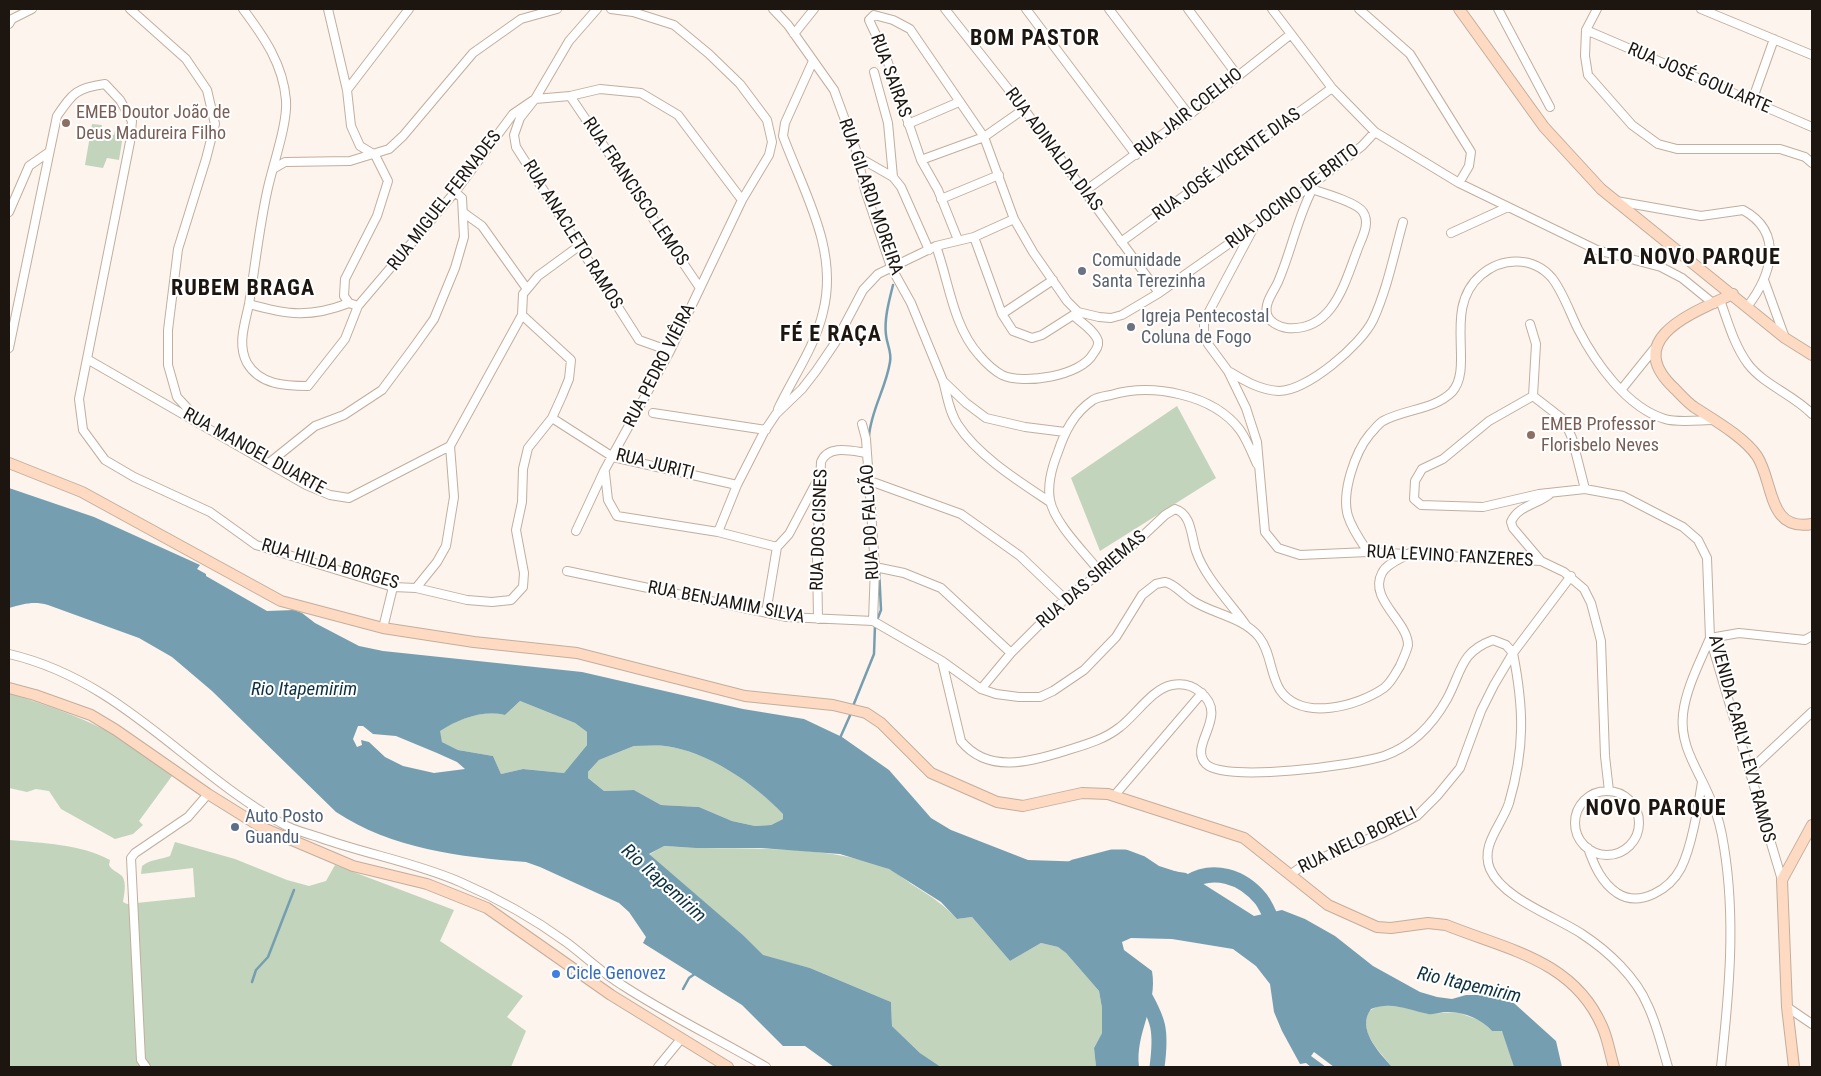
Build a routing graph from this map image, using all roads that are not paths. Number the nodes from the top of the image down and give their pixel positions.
1 (21, 9) edge
2 (32, 9) edge
3 (130, 9) edge
4 (243, 9) edge
5 (328, 9) edge
6 (409, 9) edge
7 (557, 9) edge
8 (597, 9) edge
9 (611, 9) edge
10 (773, 9) edge
11 (814, 9) edge
12 (945, 9) edge
13 (1026, 9) edge
14 (1109, 9) edge
15 (1188, 9) edge
16 (1272, 9) edge
17 (1360, 9) edge
18 (1459, 9) edge
19 (1498, 9) edge
20 (1597, 9) edge
21 (1701, 9) edge
22 (11, 21) edge
23 (1586, 30) junction
24 (794, 34) junction
25 (1291, 34) junction
26 (1774, 39) junction
27 (1812, 55) edge
28 (813, 61) junction
29 (874, 72) dead end
30 (1237, 76) junction
31 (1332, 88) junction
32 (347, 90) junction
33 (570, 96) junction
34 (534, 100) junction
35 (1752, 101) junction
36 (958, 102) junction
37 (1550, 107) dead end
38 (1024, 110) junction
39 (1189, 115) junction
40 (908, 124) junction
41 (1812, 127) edge
42 (1375, 132) junction
43 (984, 137) junction
44 (49, 152) junction
45 (375, 155) junction
46 (1136, 155) junction
47 (858, 157) junction
48 (921, 160) junction
49 (1812, 163) edge
50 (273, 169) junction
51 (999, 175) junction
52 (893, 177) junction
53 (1458, 183) junction
54 (1310, 189) junction
55 (1085, 191) junction
56 (455, 192) junction
57 (941, 199) junction
58 (742, 200) junction
59 (1614, 201) junction
60 (1508, 207) junction
61 (9, 212) edge
62 (464, 213) junction
63 (1014, 219) junction
64 (1403, 222) dead end
65 (1253, 228) junction
66 (1451, 233) dead end
67 (974, 237) junction
68 (958, 240) junction
69 (1121, 242) junction
70 (579, 246) junction
71 (932, 248) junction
72 (891, 267) junction
73 (1053, 280) junction
74 (1764, 280) junction
75 (700, 288) junction
76 (527, 289) junction
77 (1159, 293) junction
78 (1732, 294) junction
79 (1717, 302) junction
80 (349, 303) junction
81 (249, 304) junction
82 (358, 306) junction
83 (1747, 307) junction
84 (1002, 314) junction
85 (1076, 314) junction
86 (522, 315) junction
87 (1530, 324) dead end
88 (1785, 338) junction
89 (9, 347) edge
90 (1654, 349) junction
91 (670, 351) junction
92 (1812, 355) edge
93 (87, 359) junction
94 (1228, 371) junction
95 (943, 381) junction
96 (1620, 390) junction
97 (1533, 396) junction
98 (653, 414) dead end
99 (776, 414) junction
100 (1812, 414) edge
101 (552, 418) junction
102 (1714, 420) junction
103 (202, 424) junction
104 (862, 424) dead end
105 (766, 430) junction
106 (1064, 432) junction
107 (450, 446) junction
108 (868, 452) junction
109 (613, 457) junction
110 (9, 463) edge
111 (269, 463) junction
112 (1258, 468) junction
113 (604, 471) junction
114 (819, 474) junction
115 (870, 480) junction
116 (737, 485) junction
117 (1585, 489) junction
118 (1552, 493) junction
119 (1050, 502) junction
120 (1812, 524) edge
121 (576, 531) dead end
122 (718, 532) junction
123 (777, 547) junction
124 (1368, 552) junction
125 (1410, 553) junction
126 (1541, 561) junction
127 (875, 567) junction
128 (567, 571) dead end
129 (1100, 572) junction
130 (1571, 576) junction
131 (393, 587) junction
132 (416, 588) junction
133 (1065, 600) junction
134 (766, 612) junction
135 (818, 619) junction
136 (873, 621) junction
137 (1248, 627) junction
138 (382, 628) junction
139 (1812, 636) edge
140 (1710, 638) junction
141 (1011, 653) junction
142 (1513, 653) junction
143 (9, 654) edge
144 (942, 661) junction
145 (9, 688) edge
146 (981, 689) junction
147 (1202, 693) junction
148 (1812, 712) edge
149 (1750, 771) junction
150 (1702, 782) junction
151 (1609, 791) junction
152 (208, 794) junction
153 (1114, 796) junction
154 (1812, 825) edge
155 (1588, 848) junction
156 (1291, 874) junction
157 (1782, 880) junction
158 (619, 983) junction
159 (611, 995) junction
160 (1787, 1007) junction
161 (1812, 1024) edge
162 (681, 1039) junction
163 (146, 1067) edge
164 (658, 1067) edge
165 (728, 1067) edge
166 (766, 1067) edge
167 (1614, 1067) edge
168 (1668, 1067) edge
169 (1721, 1067) edge
170 (1794, 1067) edge

1 - 22 street
2 - 22 street
3 - 103 street
4 - 50 street
5 - 32 street
6 - 32 street
7 - 45 street
8 - 34 street, RUA ANACLETO RAMOS
9 - 58 street, RUA PEDRO VIÊIRA
10 - 24 street, RUA GILARDI MOREIRA
11 - 24 street
12 - 38 street, RUA ADINALDA DIAS
13 - 46 street
14 - 39 street
15 - 30 street
16 - 25 street
17 - 53 street
18 - 59 street
19 - 37 street
20 - 23 street
21 - 26 street
23 - 35 street, RUA JOSÉ GOULARTE
23 - 49 street
24 - 28 street, RUA GILARDI MOREIRA
25 - 30 street, RUA JAIR COELHO
25 - 31 street
26 - 27 street
26 - 35 street
28 - 47 street, RUA GILARDI MOREIRA
28 - 99 street
29 - 52 street
30 - 39 street, RUA JAIR COELHO
31 - 42 street
31 - 69 street, RUA JOSÉ VICENTE DIAS
32 - 45 street
33 - 34 street
33 - 58 street
33 - 75 street, RUA FRANCISCO LEMOS
34 - 56 street, RUA MIGUEL FERNADES
34 - 70 street, RUA ANACLETO RAMOS
35 - 41 street, RUA JOSÉ GOULARTE
36 - 40 street
36 - 40 street, RUA SAIRAS
36 - 43 street, RUA SAIRAS
38 - 43 street
38 - 55 street, RUA ADINALDA DIAS
39 - 46 street, RUA JAIR COELHO
40 - 48 street, RUA SAIRAS
42 - 53 street
42 - 54 street, RUA JOCINO DE BRITO
43 - 48 street
43 - 51 street, RUA SAIRAS
44 - 61 street
44 - 89 street
44 - 93 street, RUA HILDA BORGES
45 - 50 street
45 - 80 street
46 - 55 street, RUA JAIR COELHO
47 - 52 street
47 - 72 street, RUA GILARDI MOREIRA
48 - 57 street, RUA SAIRAS
50 - 81 street
51 - 57 street
51 - 63 street, RUA SAIRAS
52 - 71 street
53 - 60 street
54 - 54 street
54 - 65 street, RUA JOCINO DE BRITO
55 - 69 street, RUA ADINALDA DIAS
56 - 62 street
56 - 82 street, RUA MIGUEL FERNADES
57 - 68 street, RUA SAIRAS
58 - 75 street, RUA PEDRO VIÊIRA
59 - 74 street
59 - 78 street
60 - 66 street
60 - 79 street
62 - 76 street
62 - 111 street
63 - 67 street
63 - 73 street, RUA SAIRAS
64 - 94 street
65 - 77 street, RUA JOCINO DE BRITO
65 - 94 street
67 - 68 street
67 - 84 street
68 - 71 street
69 - 77 street, RUA ADINALDA DIAS
70 - 76 street
70 - 91 street, RUA ANACLETO RAMOS
71 - 72 street
71 - 85 street, RUA SAIRAS
72 - 95 street, RUA GILARDI MOREIRA
72 - 99 street
73 - 84 street
73 - 85 street, RUA SAIRAS
74 - 83 street
74 - 88 street
75 - 91 street, RUA PEDRO VIÊIRA
76 - 86 street
77 - 85 street, RUA JOCINO DE BRITO
78 - 79 street
78 - 83 street
79 - 90 street
79 - 100 street
80 - 81 street
80 - 82 street
81 - 82 street, RUA MIGUEL FERNADES
83 - 88 street
84 - 85 street
86 - 101 street
86 - 107 street
87 - 97 street
88 - 92 street
90 - 96 street
90 - 102 street
91 - 109 street, RUA PEDRO VIÊIRA
93 - 103 street, RUA MANOEL DUARTE
93 - 131 street, RUA HILDA BORGES
94 - 112 street
95 - 106 street, RUA GILARDI MOREIRA
95 - 119 street
96 - 102 street
96 - 124 street
97 - 117 street
97 - 118 street, AVENIDA CARLY LEVY RAMOS
98 - 105 street
99 - 105 street
101 - 109 street, RUA JURITI
101 - 132 street, RUA HILDA BORGES
102 - 120 street
103 - 111 street, RUA MANOEL DUARTE
104 - 108 street, RUA DO FALCÃO
105 - 116 street
106 - 112 street
106 - 119 street
107 - 111 street, RUA MANOEL DUARTE
107 - 132 street
108 - 114 street, RUA DOS CISNES
108 - 115 street, RUA DO FALCÃO
109 - 113 street, RUA PEDRO VIÊIRA
109 - 116 street, RUA JURITI
110 - 138 street
112 - 124 street, RUA LEVINO FANZERES
113 - 121 street, RUA PEDRO VIÊIRA
113 - 122 street
114 - 123 street
114 - 135 street, RUA DOS CISNES
115 - 127 street, RUA DO FALCÃO
115 - 133 street
116 - 122 street
117 - 118 street, AVENIDA CARLY LEVY RAMOS
117 - 140 street, AVENIDA CARLY LEVY RAMOS
118 - 126 street
119 - 129 street
122 - 123 street
123 - 134 street
124 - 125 street, RUA LEVINO FANZERES
125 - 126 street, RUA LEVINO FANZERES
125 - 137 street
126 - 130 street, RUA LEVINO FANZERES
127 - 136 street, RUA DO FALCÃO
127 - 141 street
128 - 134 street, RUA BENJAMIM SILVA
129 - 133 street, RUA DAS SIRIEMAS
129 - 137 street, RUA DAS SIRIEMAS
130 - 142 street, RUA NELO BORELI
130 - 151 street, RUA LEVINO FANZERES
131 - 132 street, RUA HILDA BORGES
131 - 138 street
133 - 141 street, RUA DAS SIRIEMAS
134 - 135 street, RUA BENJAMIM SILVA
135 - 136 street, RUA BENJAMIM SILVA
136 - 144 street, RUA BENJAMIM SILVA
137 - 146 street
138 - 153 street
139 - 140 street
140 - 149 street, AVENIDA CARLY LEVY RAMOS
140 - 150 street
141 - 146 street, RUA DAS SIRIEMAS
142 - 147 street
142 - 156 street, RUA NELO BORELI
142 - 168 street
143 - 158 street
144 - 146 street, RUA BENJAMIM SILVA
144 - 147 street
145 - 152 street
147 - 153 street
148 - 149 street
149 - 157 street, AVENIDA CARLY LEVY RAMOS
150 - 155 street
150 - 169 street
151 - 155 street
151 - 155 street
152 - 159 street
152 - 163 street
153 - 156 street
154 - 157 street
156 - 167 street
157 - 160 street, AVENIDA CARLY LEVY RAMOS
158 - 159 street
158 - 166 street
159 - 162 street
160 - 161 street
160 - 170 street, AVENIDA CARLY LEVY RAMOS
162 - 164 street
162 - 165 street

